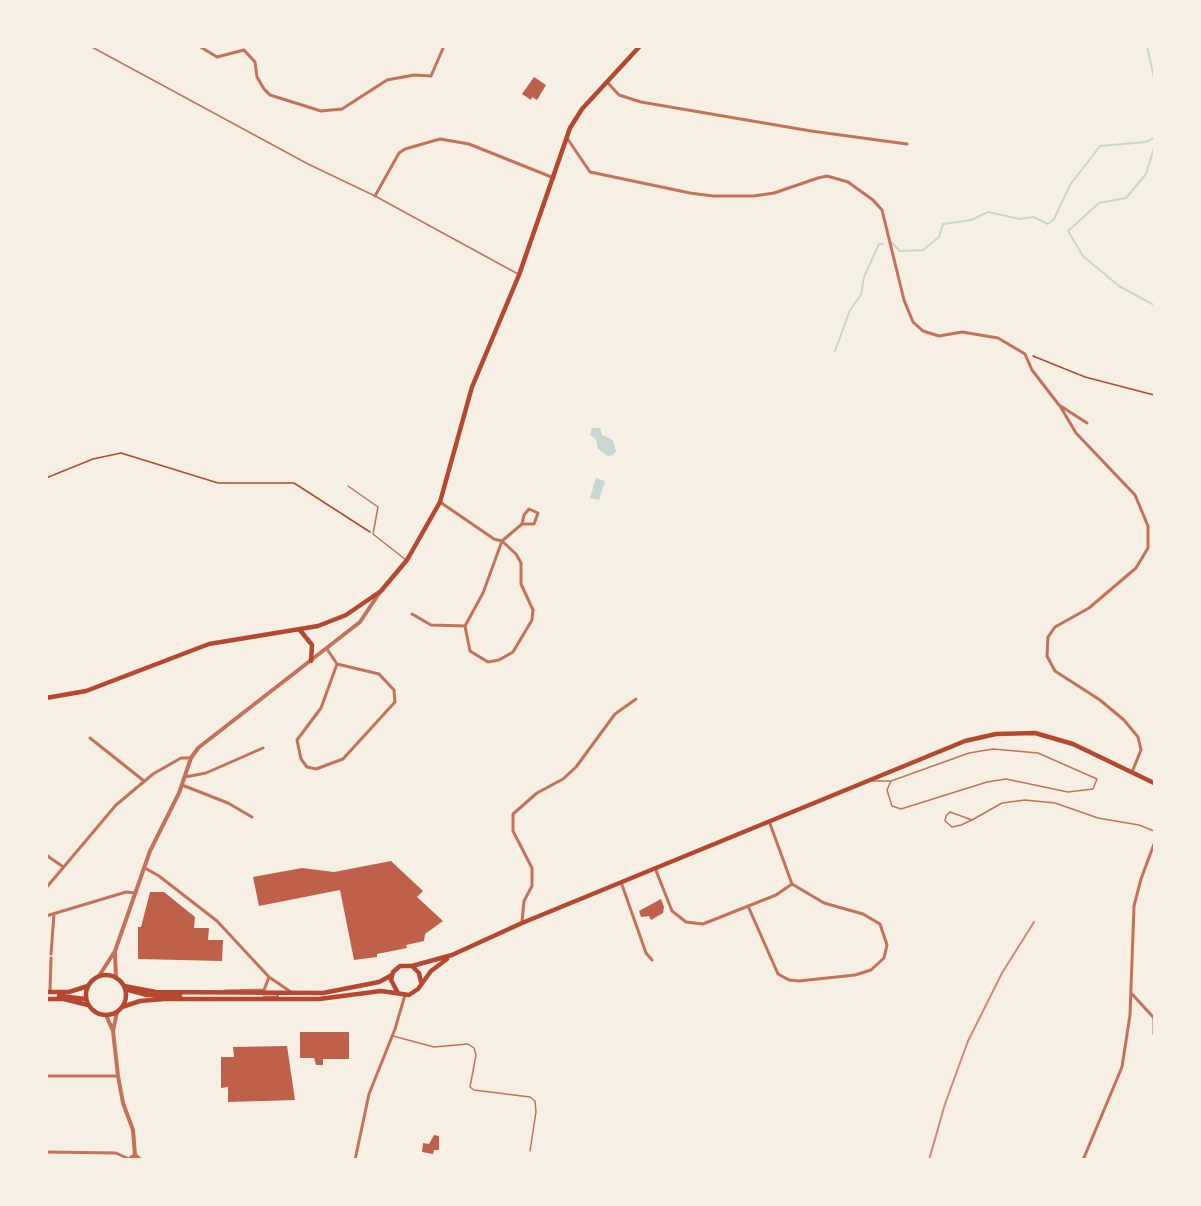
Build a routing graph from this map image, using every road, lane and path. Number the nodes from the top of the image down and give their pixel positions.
1 (90, 46) edge
2 (200, 46) edge
3 (444, 46) edge
4 (640, 46) edge
5 (607, 82) junction
6 (567, 138) junction
7 (907, 144) dead end
8 (554, 178) junction
9 (375, 196) junction
10 (519, 275) junction
11 (1025, 354) junction
12 (1155, 395) edge
13 (1059, 405) junction
14 (1088, 423) dead end
15 (46, 478) edge
16 (348, 486) dead end
17 (440, 502) junction
18 (522, 524) junction
19 (372, 534) junction
20 (502, 542) junction
21 (406, 560) junction
22 (381, 591) junction
23 (412, 614) dead end
24 (465, 626) junction
25 (300, 630) junction
26 (327, 649) junction
27 (311, 661) junction
28 (337, 664) junction
29 (46, 698) edge
30 (636, 699) dead end
31 (90, 738) dead end
32 (263, 748) dead end
33 (191, 758) junction
34 (1132, 772) junction
35 (185, 777) junction
36 (869, 780) junction
37 (891, 781) junction
38 (144, 782) junction
39 (1155, 783) edge
40 (182, 785) junction
41 (252, 817) dead end
42 (972, 820) junction
43 (769, 821) junction
44 (1155, 831) edge
45 (1155, 844) edge
46 (46, 855) edge
47 (62, 866) junction
48 (145, 868) junction
49 (655, 868) junction
50 (621, 882) junction
51 (792, 884) junction
52 (46, 888) edge
53 (135, 893) junction
54 (747, 906) junction
55 (54, 914) junction
56 (46, 916) edge
57 (522, 922) junction
58 (115, 951) junction
59 (452, 956) junction
60 (652, 960) dead end
61 (412, 966) junction
62 (392, 975) junction
63 (99, 976) junction
64 (269, 977) junction
65 (116, 978) junction
66 (421, 982) junction
67 (278, 985) junction
68 (88, 986) junction
69 (124, 988) junction
70 (209, 993) junction
71 (398, 993) junction
72 (278, 994) junction
73 (293, 994) junction
74 (1131, 994) junction
75 (47, 995) edge
76 (405, 995) junction
77 (86, 999) junction
78 (232, 999) junction
79 (89, 1005) junction
80 (122, 1006) junction
81 (117, 1012) junction
82 (106, 1015) junction
83 (113, 1031) junction
84 (1155, 1034) edge
85 (392, 1036) junction
86 (46, 1076) edge
87 (118, 1076) junction
88 (530, 1151) dead end
89 (46, 1152) edge
90 (135, 1155) junction
91 (128, 1159) edge
92 (141, 1160) edge
93 (355, 1160) edge
94 (1083, 1160) edge

1 - 9 lane
2 - 3 street
4 - 5 main road
5 - 6 main road
5 - 7 street
6 - 8 main road
6 - 11 street
8 - 9 street
8 - 10 main road
9 - 10 lane
10 - 17 main road
11 - 12 path
11 - 13 street
13 - 14 street
13 - 34 street
15 - 19 path
16 - 19 lane
17 - 20 street
17 - 21 main road
18 - 18 street
18 - 20 street
19 - 21 lane
20 - 24 street
20 - 24 street
21 - 22 main road
22 - 25 main road
22 - 26 street
23 - 24 street
25 - 27 main road
25 - 29 main road
26 - 27 street
26 - 28 street
27 - 33 street
28 - 28 street
30 - 57 street
31 - 38 street
32 - 35 street
33 - 35 street
33 - 38 street
34 - 36 main road
34 - 39 main road
35 - 40 street
36 - 37 lane
36 - 43 main road
37 - 37 lane
38 - 47 street
40 - 41 street
40 - 48 street
42 - 42 lane
42 - 44 lane
43 - 49 main road
43 - 51 street
45 - 74 street
46 - 47 street
47 - 52 street
48 - 53 street
48 - 64 street
49 - 50 main road
49 - 54 street
50 - 57 main road
50 - 60 street
51 - 54 street
51 - 54 street
53 - 55 street
53 - 58 street
55 - 56 street
55 - 75 street
57 - 59 main road
58 - 63 street
58 - 65 street
59 - 61 main road
59 - 66 main road
61 - 62 main road
61 - 66 main road
62 - 71 main road
62 - 73 main road
63 - 65 main road
63 - 68 main road
64 - 67 street
64 - 70 street
65 - 69 main road
66 - 76 main road
67 - 72 street
67 - 73 street
68 - 75 main road
68 - 77 main road
69 - 70 main road
69 - 80 main road
70 - 72 main road
71 - 76 main road
71 - 78 main road
72 - 73 main road
72 - 78 street
74 - 84 street
74 - 94 street
75 - 77 main road
75 - 79 main road
76 - 85 street
77 - 79 main road
78 - 80 main road
79 - 82 main road
80 - 81 main road
81 - 82 main road
81 - 83 street
82 - 83 street
83 - 87 street
85 - 88 lane
85 - 93 street
86 - 87 street
87 - 90 street
89 - 91 street
90 - 91 street
90 - 92 street

